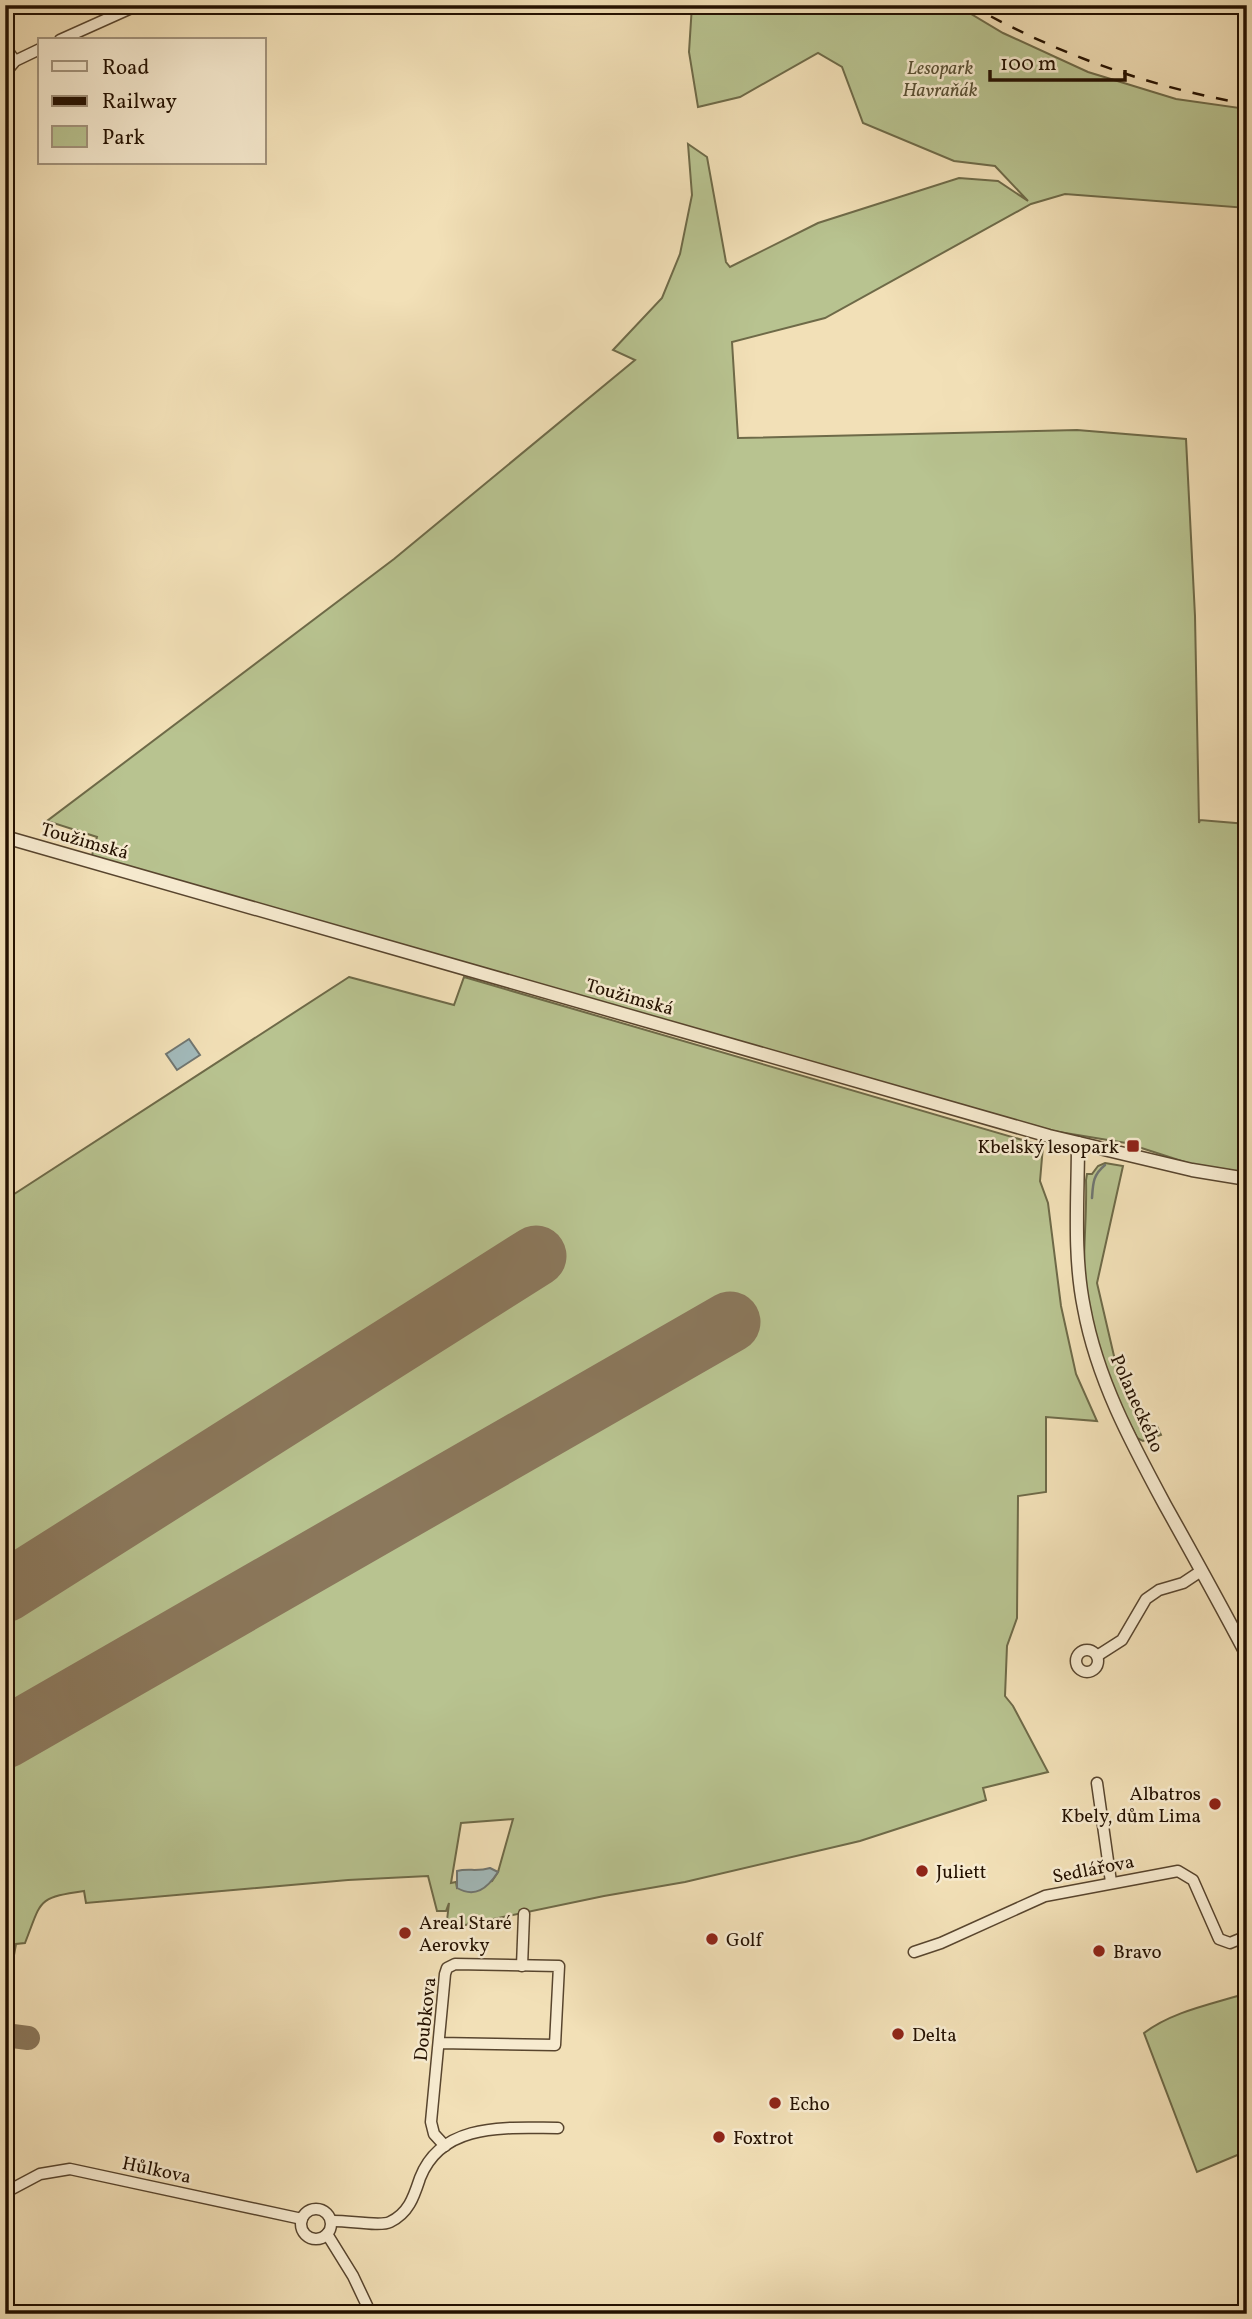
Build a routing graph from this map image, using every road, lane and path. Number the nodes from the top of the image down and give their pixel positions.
1 (138, 5) edge
2 (64, 38) edge
3 (5, 47) edge
4 (38, 50) edge
5 (15, 61) junction
6 (5, 74) edge
7 (5, 837) edge
8 (1078, 1143) junction
9 (1247, 1179) edge
10 (1201, 1571) junction
11 (1247, 1655) edge
12 (1097, 1656) dead end
13 (1097, 1783) dead end
14 (1111, 1882) junction
15 (524, 1914) dead end
16 (1247, 1936) edge
17 (914, 1952) dead end
18 (522, 1966) junction
19 (439, 2043) junction
20 (558, 2128) dead end
21 (444, 2146) junction
22 (8, 2191) dead end
23 (302, 2219) junction
24 (331, 2221) junction
25 (327, 2234) junction
26 (371, 2314) edge

1 - 2 street
3 - 5 street
4 - 5 street
5 - 6 street
7 - 8 street, Toužimská
8 - 9 street, Toužimská
8 - 10 street, Polaneckého
10 - 11 street, Polaneckého
10 - 12 street
13 - 14 street
14 - 16 street, Sedlářova
14 - 17 street, Sedlářova
15 - 18 street
18 - 19 street, Doubkova
18 - 19 street, Doubkova
19 - 21 street, Doubkova
20 - 21 street
21 - 24 street
22 - 23 street, Hůlkova
23 - 24 street, Hůlkova
23 - 25 street, Hůlkova
24 - 25 street
25 - 26 street

